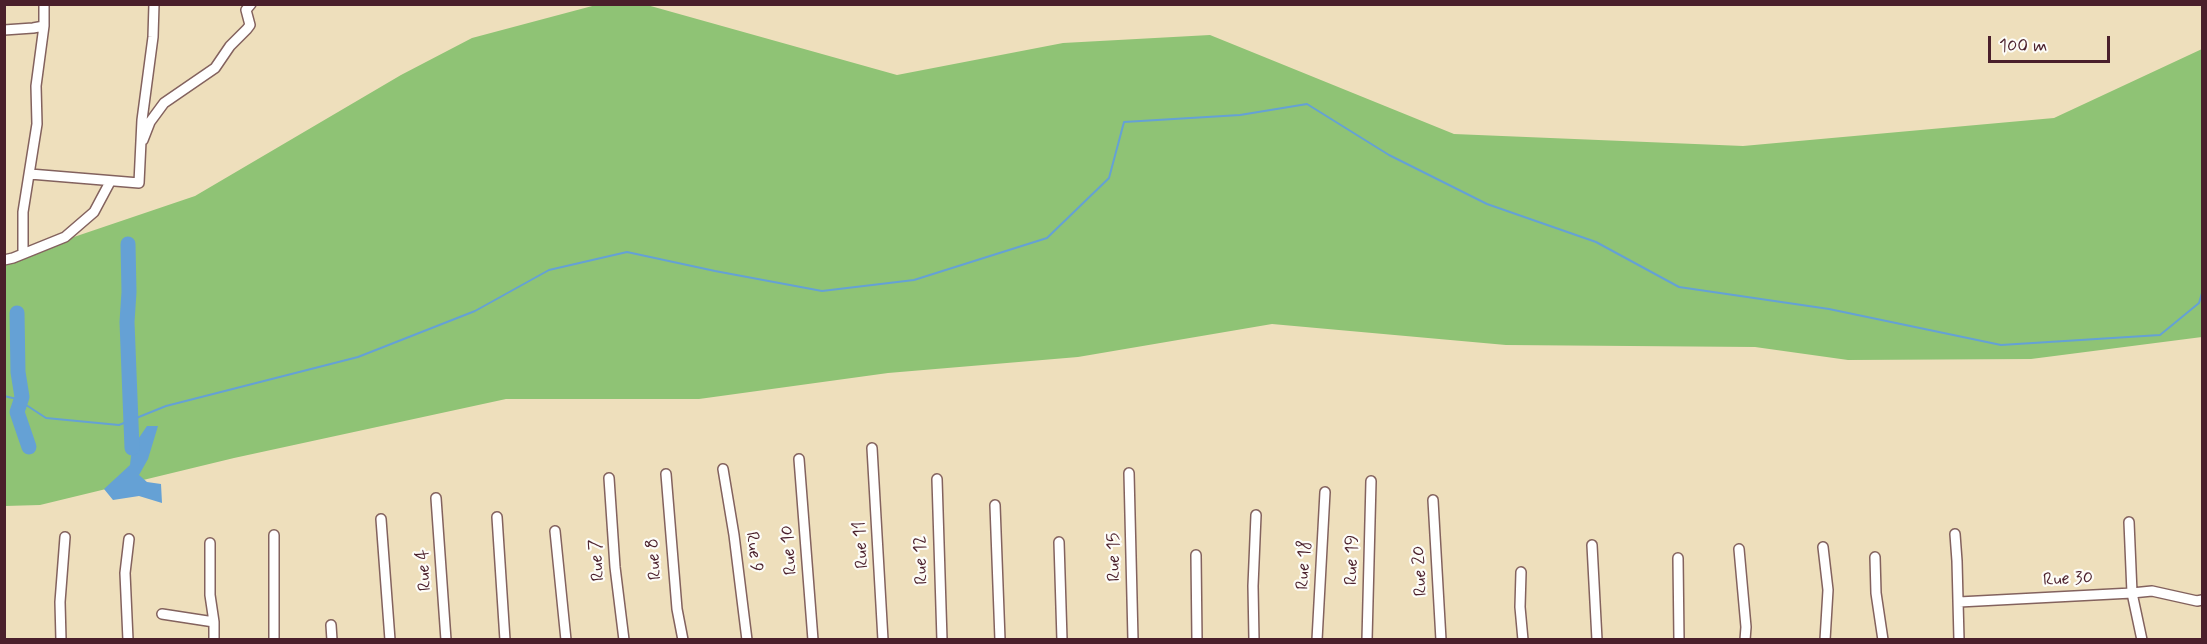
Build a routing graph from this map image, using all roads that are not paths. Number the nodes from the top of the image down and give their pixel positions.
1 (44, 4) edge
2 (154, 4) edge
3 (251, 4) edge
4 (44, 26) junction
5 (4, 30) edge
6 (140, 147) junction
7 (30, 174) junction
8 (111, 182) junction
9 (23, 253) junction
10 (4, 260) edge
11 (872, 448) dead end
12 (799, 459) dead end
13 (723, 469) dead end
14 (1129, 473) dead end
15 (666, 474) dead end
16 (609, 478) dead end
17 (937, 479) dead end
18 (1371, 481) dead end
19 (1325, 492) dead end
20 (436, 498) dead end
21 (1433, 500) dead end
22 (995, 505) dead end
23 (1256, 514) dead end
24 (497, 517) dead end
25 (381, 519) dead end
26 (2128, 522) dead end
27 (555, 531) dead end
28 (1955, 534) dead end
29 (274, 535) dead end
30 (65, 537) dead end
31 (129, 539) dead end
32 (1059, 542) dead end
33 (210, 543) dead end
34 (1592, 545) dead end
35 (1822, 547) dead end
36 (1739, 549) dead end
37 (1196, 555) dead end
38 (1875, 557) dead end
39 (1678, 558) dead end
40 (1521, 572) dead end
41 (2132, 593) junction
42 (2202, 600) edge
43 (1959, 602) junction
44 (162, 614) dead end
45 (214, 622) junction
46 (331, 625) dead end
47 (61, 639) edge
48 (128, 639) edge
49 (214, 639) edge
50 (274, 639) edge
51 (332, 639) edge
52 (390, 639) edge
53 (446, 639) edge
54 (506, 639) edge
55 (566, 639) edge
56 (624, 639) edge
57 (683, 639) edge
58 (747, 639) edge
59 (813, 639) edge
60 (883, 639) edge
61 (942, 639) edge
62 (1000, 639) edge
63 (1062, 639) edge
64 (1133, 639) edge
65 (1197, 639) edge
66 (1254, 639) edge
67 (1317, 639) edge
68 (1367, 639) edge
69 (1442, 639) edge
70 (1523, 639) edge
71 (1597, 639) edge
72 (1679, 639) edge
73 (1745, 639) edge
74 (1825, 639) edge
75 (1883, 639) edge
76 (1959, 639) edge
77 (2142, 639) edge

1 - 4 street
2 - 6 street
3 - 6 street
4 - 5 street
4 - 7 street
6 - 8 street
7 - 8 street
7 - 9 street
8 - 9 street
9 - 10 street
11 - 60 street, Rue 11
12 - 59 street, Rue 10
13 - 58 street, Rue 9
14 - 64 street, Rue 15
15 - 57 street, Rue 8
16 - 56 street, Rue 7
17 - 61 street, Rue 12
18 - 68 street, Rue 19
19 - 67 street, Rue 18
20 - 53 street, Rue 4
21 - 69 street, Rue 20
22 - 62 street
23 - 66 street
24 - 54 street
25 - 52 street
26 - 41 street
27 - 55 street
28 - 43 street
29 - 50 street
30 - 47 street
31 - 48 street
32 - 63 street
33 - 45 street
34 - 71 street
35 - 74 street
36 - 73 street
37 - 65 street
38 - 75 street
39 - 72 street
40 - 70 street
41 - 42 street, Rue 30
41 - 43 street, Rue 30
41 - 77 street
43 - 76 street
44 - 45 street
45 - 49 street
46 - 51 street

